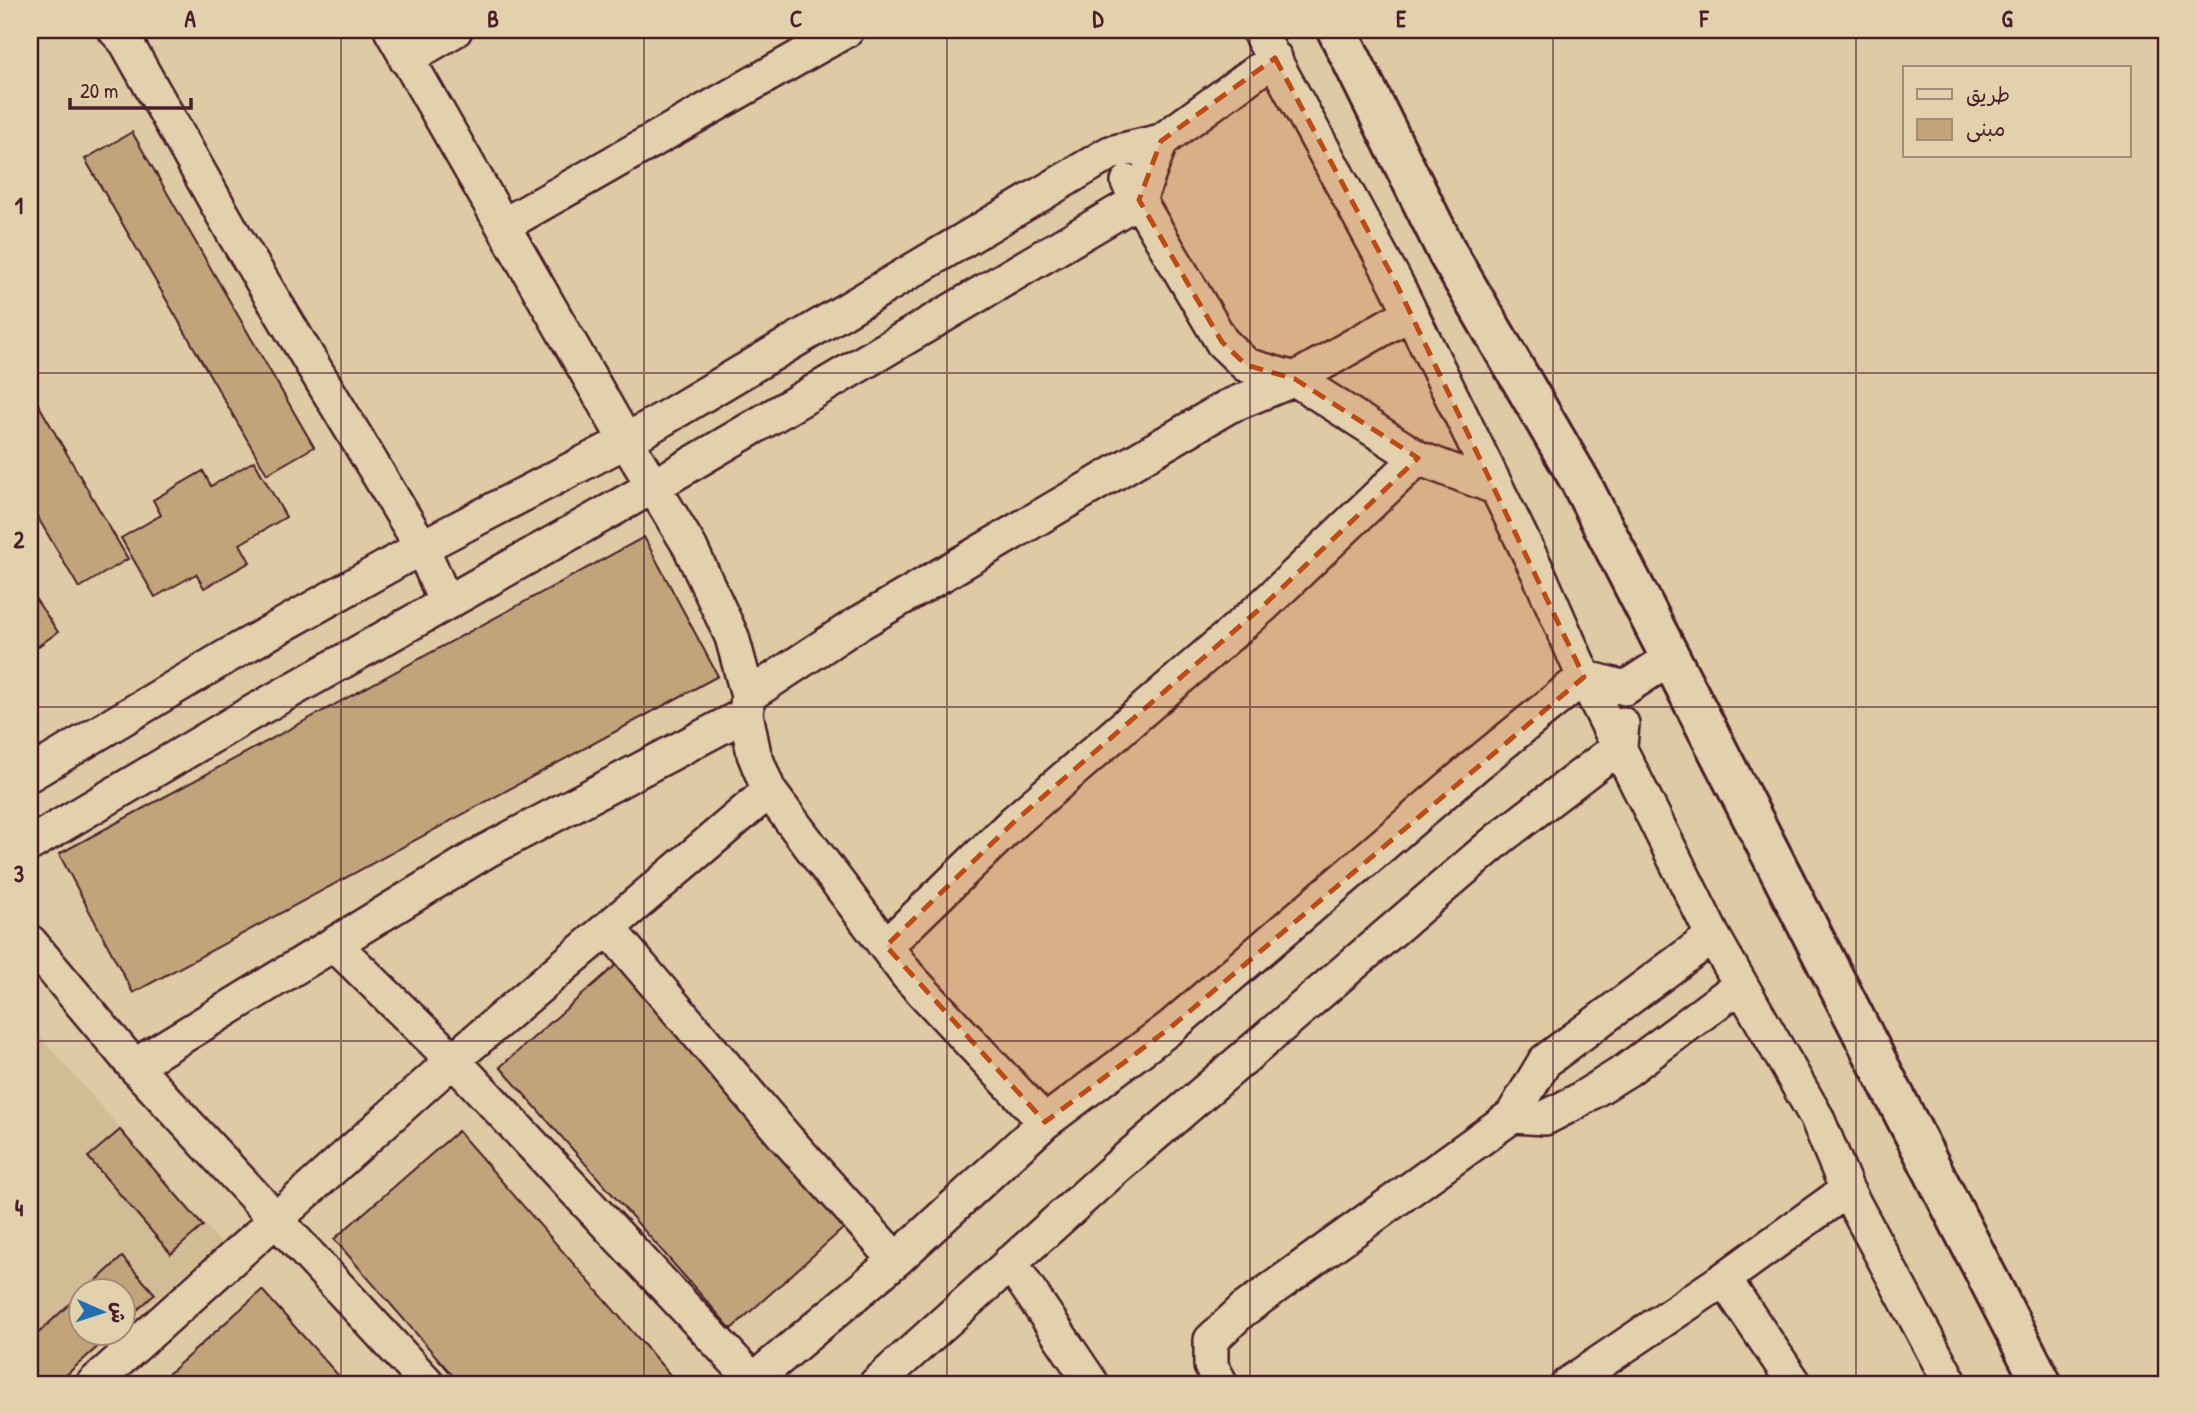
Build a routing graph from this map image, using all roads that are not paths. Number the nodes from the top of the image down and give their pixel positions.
1 (115, 30) edge
2 (391, 30) edge
3 (455, 30) edge
4 (847, 30) edge
5 (1258, 30) edge
6 (1337, 30) edge
7 (1275, 58) junction
8 (406, 59) junction
9 (1161, 141) junction
10 (1110, 153) junction
11 (1139, 200) junction
12 (504, 225) junction
13 (1410, 313) junction
14 (1295, 379) junction
15 (626, 441) junction
16 (1418, 458) junction
17 (654, 486) junction
18 (1497, 488) junction
19 (422, 547) junction
20 (446, 603) junction
21 (1671, 658) junction
22 (1584, 677) junction
23 (1625, 688) junction
24 (747, 705) junction
25 (1620, 747) junction
26 (30, 774) edge
27 (769, 791) junction
28 (30, 844) edge
29 (608, 928) junction
30 (1713, 936) junction
31 (30, 942) edge
32 (334, 944) junction
33 (886, 946) junction
34 (1739, 986) junction
35 (453, 1060) junction
36 (134, 1066) junction
37 (1512, 1116) junction
38 (1045, 1122) junction
39 (1847, 1190) junction
40 (278, 1220) junction
41 (895, 1259) junction
42 (1010, 1262) junction
43 (1724, 1279) junction
44 (751, 1382) edge
45 (93, 1384) edge
46 (428, 1384) edge
47 (876, 1384) edge
48 (1092, 1384) edge
49 (1221, 1384) edge
50 (1568, 1384) edge
51 (1795, 1384) edge
52 (1951, 1384) edge
53 (2042, 1384) edge

1 - 19 street
2 - 8 street
3 - 8 street
4 - 12 street
5 - 7 street
6 - 21 main road
7 - 9 street
7 - 13 street
8 - 12 street
9 - 10 street
9 - 11 street
10 - 11 street
10 - 15 street
11 - 14 street
11 - 17 street
12 - 15 street
13 - 14 street
13 - 18 street
14 - 16 street
14 - 24 street
15 - 17 street
15 - 19 street
16 - 18 street
16 - 33 street
17 - 20 street
17 - 24 street
18 - 22 street
19 - 20 street
19 - 26 street
20 - 28 street
21 - 23 street
21 - 53 main road
22 - 23 street
22 - 25 street
22 - 38 street
23 - 25 street
24 - 27 street
24 - 32 street
25 - 30 street
25 - 42 street
27 - 29 street
27 - 33 street
29 - 35 street
29 - 41 street
30 - 34 street
30 - 37 street
31 - 36 street
32 - 35 street
32 - 36 street
33 - 38 street
34 - 37 street
34 - 39 street
35 - 40 street
35 - 44 street
36 - 40 street
37 - 49 street
38 - 41 street
39 - 43 street
39 - 52 street
40 - 45 street
40 - 46 street
41 - 44 street
42 - 47 street
42 - 48 street
43 - 50 street
43 - 51 street

